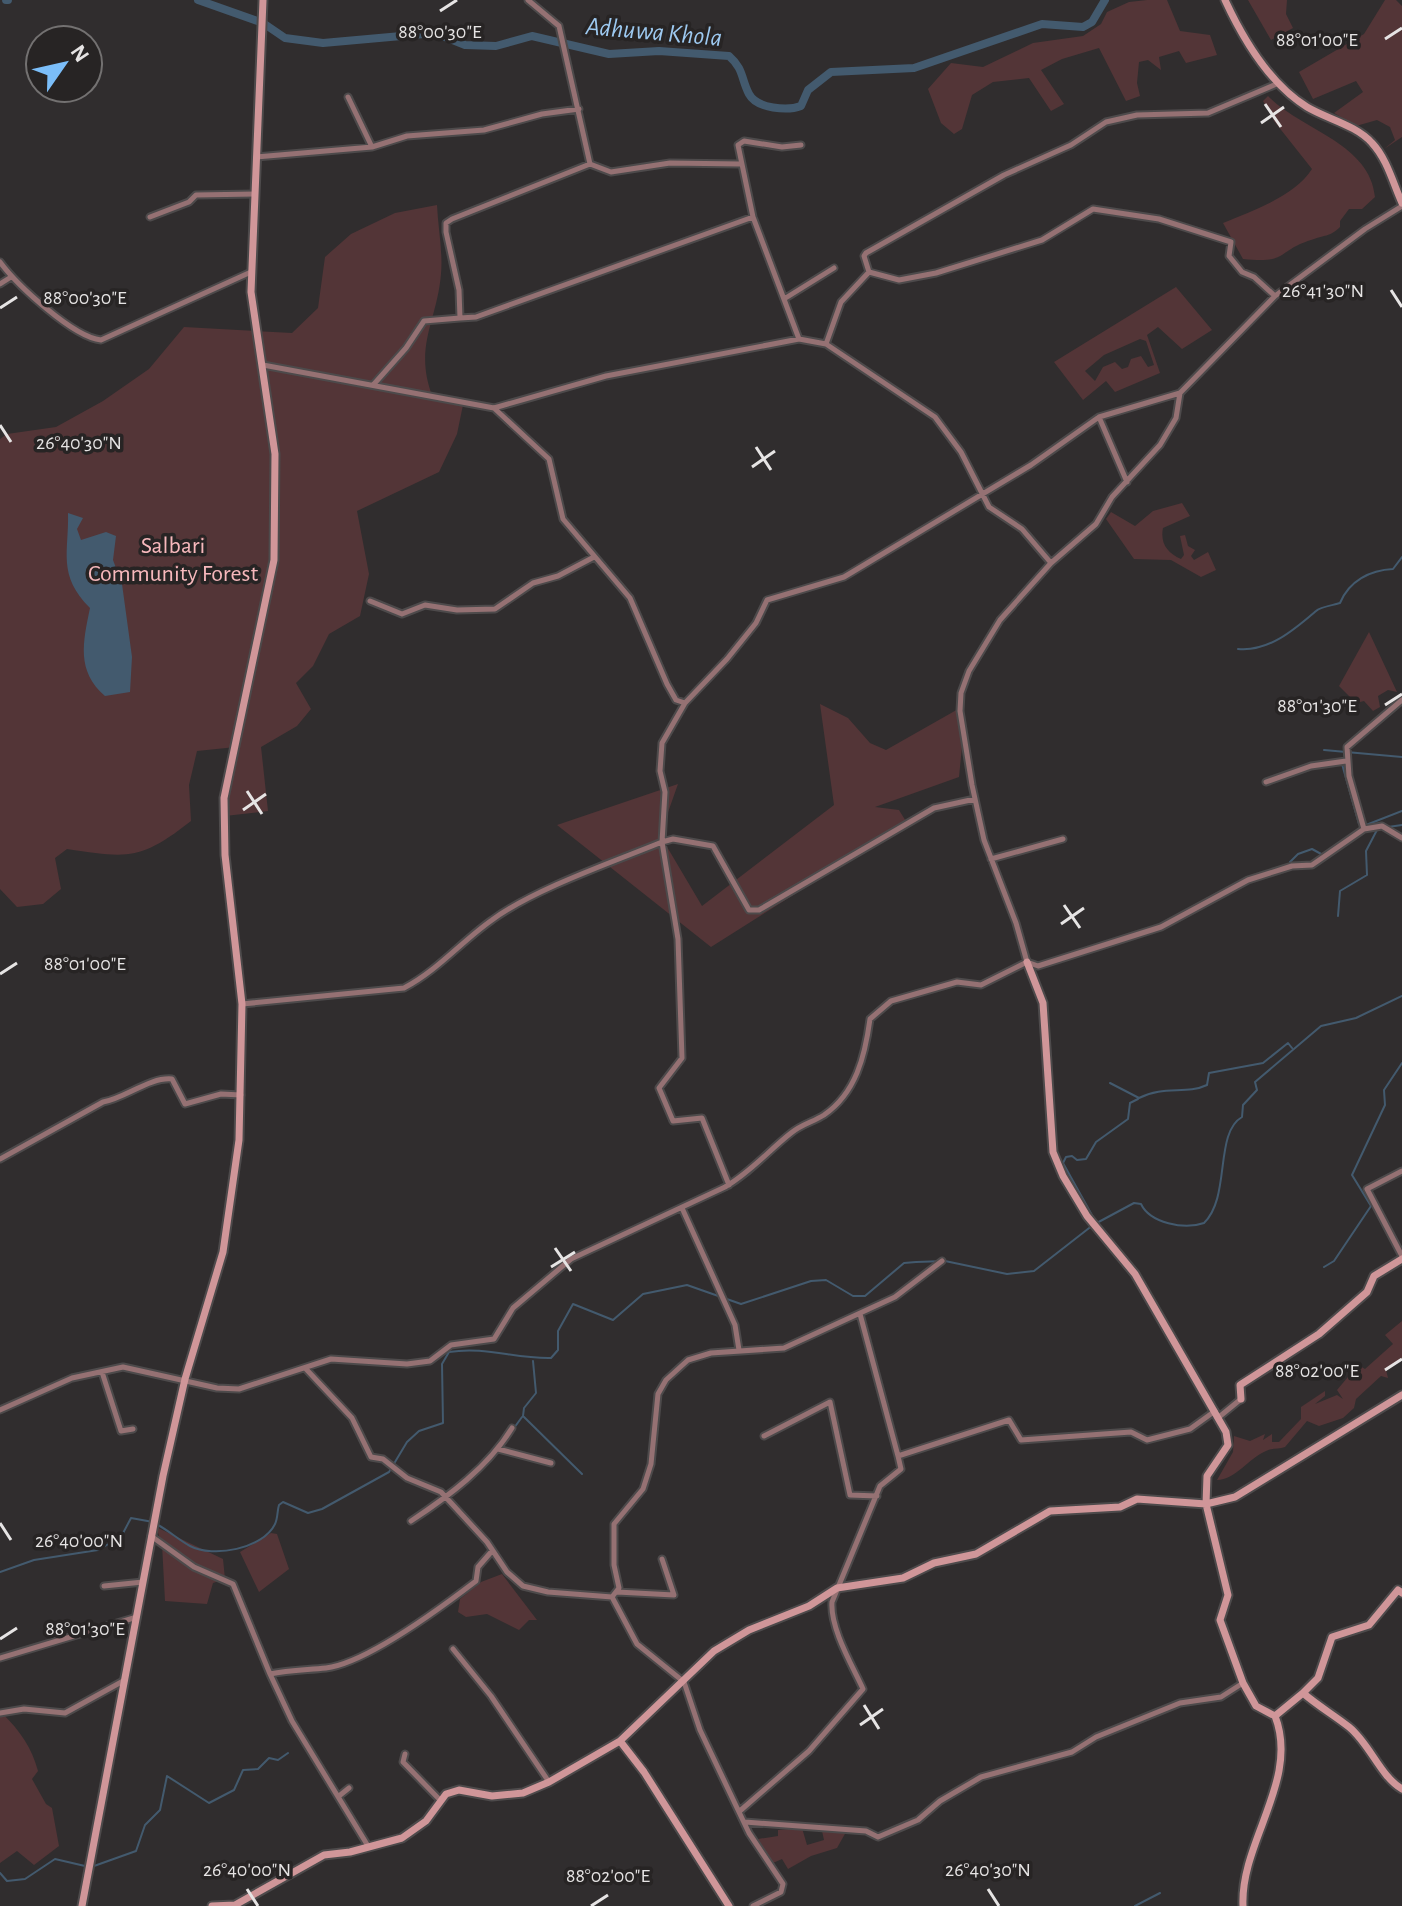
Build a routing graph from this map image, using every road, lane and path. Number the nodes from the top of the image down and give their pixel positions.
1 (263, 0) edge
2 (528, 0) edge
3 (1225, 0) edge
4 (1279, 83) junction
5 (348, 97) dead end
6 (579, 109) junction
7 (801, 145) dead end
8 (372, 147) junction
9 (256, 157) junction
10 (590, 164) junction
11 (740, 164) junction
12 (255, 194) junction
13 (1402, 205) edge
14 (150, 217) dead end
15 (753, 217) junction
16 (0, 262) edge
17 (834, 268) dead end
18 (251, 272) junction
19 (869, 272) junction
20 (11, 277) junction
21 (0, 284) edge
22 (1275, 296) junction
23 (784, 299) junction
24 (460, 318) junction
25 (799, 339) junction
26 (826, 344) junction
27 (263, 365) junction
28 (374, 384) junction
29 (1180, 393) junction
30 (494, 408) junction
31 (1099, 417) junction
32 (1127, 482) junction
33 (981, 494) junction
34 (594, 557) junction
35 (1051, 563) junction
36 (370, 601) dead end
37 (1402, 700) edge
38 (685, 703) junction
39 (1346, 761) junction
40 (1266, 782) dead end
41 (975, 799) junction
42 (1363, 824) junction
43 (1402, 838) edge
44 (1063, 839) dead end
45 (662, 842) junction
46 (991, 859) junction
47 (1027, 962) junction
48 (242, 1004) junction
49 (242, 1095) junction
50 (0, 1159) edge
51 (1402, 1171) edge
52 (729, 1185) junction
53 (682, 1208) junction
54 (1402, 1257) edge
55 (942, 1261) dead end
56 (860, 1314) junction
57 (739, 1350) junction
58 (305, 1369) junction
59 (102, 1372) junction
60 (185, 1379) junction
61 (1402, 1395) edge
62 (1241, 1399) joint
63 (0, 1410) edge
64 (1217, 1414) junction
65 (512, 1428) dead end
66 (133, 1429) dead end
67 (764, 1436) dead end
68 (498, 1449) junction
69 (898, 1456) junction
70 (551, 1463) dead end
71 (877, 1496) junction
72 (446, 1498) junction
73 (1206, 1504) junction
74 (411, 1521) dead end
75 (152, 1532) junction
76 (492, 1551) junction
77 (662, 1559) dead end
78 (143, 1582) junction
79 (104, 1586) dead end
80 (837, 1588) junction
81 (1402, 1593) edge
82 (615, 1594) junction
83 (137, 1617) junction
84 (453, 1649) dead end
85 (0, 1658) edge
86 (270, 1674) junction
87 (126, 1680) junction
88 (681, 1681) junction
89 (1243, 1683) junction
90 (1303, 1693) junction
91 (0, 1713) edge
92 (1275, 1716) junction
93 (620, 1741) junction
94 (405, 1754) dead end
95 (549, 1782) junction
96 (349, 1788) dead end
97 (1402, 1789) edge
98 (339, 1796) junction
99 (442, 1802) junction
100 (741, 1810) junction
101 (745, 1822) junction
102 (368, 1846) junction
103 (246, 1903) edge
104 (82, 1906) edge
105 (212, 1906) edge
106 (729, 1906) edge
107 (753, 1906) edge
108 (1243, 1906) edge

1 - 9 street
2 - 6 street
3 - 4 street
4 - 13 street
4 - 19 street
5 - 8 street
6 - 8 street
6 - 10 street
7 - 11 street
8 - 9 street
9 - 12 street
10 - 11 street
10 - 24 street
11 - 15 street
12 - 14 street
12 - 18 street
13 - 22 street
15 - 23 street
15 - 24 street
16 - 20 street
17 - 23 street
18 - 20 street
18 - 27 street
19 - 22 street
19 - 26 street
20 - 21 street
22 - 29 street
23 - 25 street
24 - 28 street
25 - 26 street
25 - 30 street
26 - 33 street
27 - 28 street
27 - 48 street
28 - 30 street
29 - 31 street
29 - 32 street
30 - 34 street
31 - 32 street
31 - 33 street
32 - 35 street
33 - 35 street
33 - 38 street
34 - 36 street
34 - 38 street
35 - 41 street
37 - 39 street
38 - 45 street
39 - 40 street
39 - 42 street
41 - 45 street
41 - 46 street
42 - 43 street
42 - 47 street
44 - 46 street
45 - 48 street
45 - 52 street
46 - 47 street
47 - 52 street
47 - 64 street
48 - 49 street
49 - 50 street
49 - 60 street
51 - 54 street
52 - 53 street
53 - 57 street
53 - 58 street
54 - 62 street
55 - 56 street
56 - 57 street
56 - 69 street
57 - 82 street
58 - 60 street
58 - 72 street
59 - 60 street
59 - 63 street
59 - 66 street
60 - 75 street
61 - 73 street
62 - 64 street
64 - 69 street
64 - 73 street
65 - 68 street
67 - 71 street
68 - 70 street
68 - 72 street
69 - 71 street
71 - 80 street
72 - 74 street
72 - 76 street
73 - 80 street
73 - 89 street
75 - 78 street
75 - 86 street
76 - 82 street
76 - 86 street
77 - 82 street
78 - 79 street
78 - 83 street
80 - 88 street
80 - 100 street
81 - 90 street
82 - 88 street
83 - 85 street
83 - 87 street
84 - 95 street
86 - 98 street
87 - 91 street
87 - 104 street
88 - 93 street
88 - 100 street
89 - 92 street
89 - 101 street
90 - 92 street
90 - 97 street
92 - 108 street
93 - 95 street
93 - 106 street
94 - 99 street
95 - 99 street
96 - 98 street
98 - 102 street
99 - 102 street
100 - 101 street
101 - 107 street
102 - 103 street
103 - 105 street

